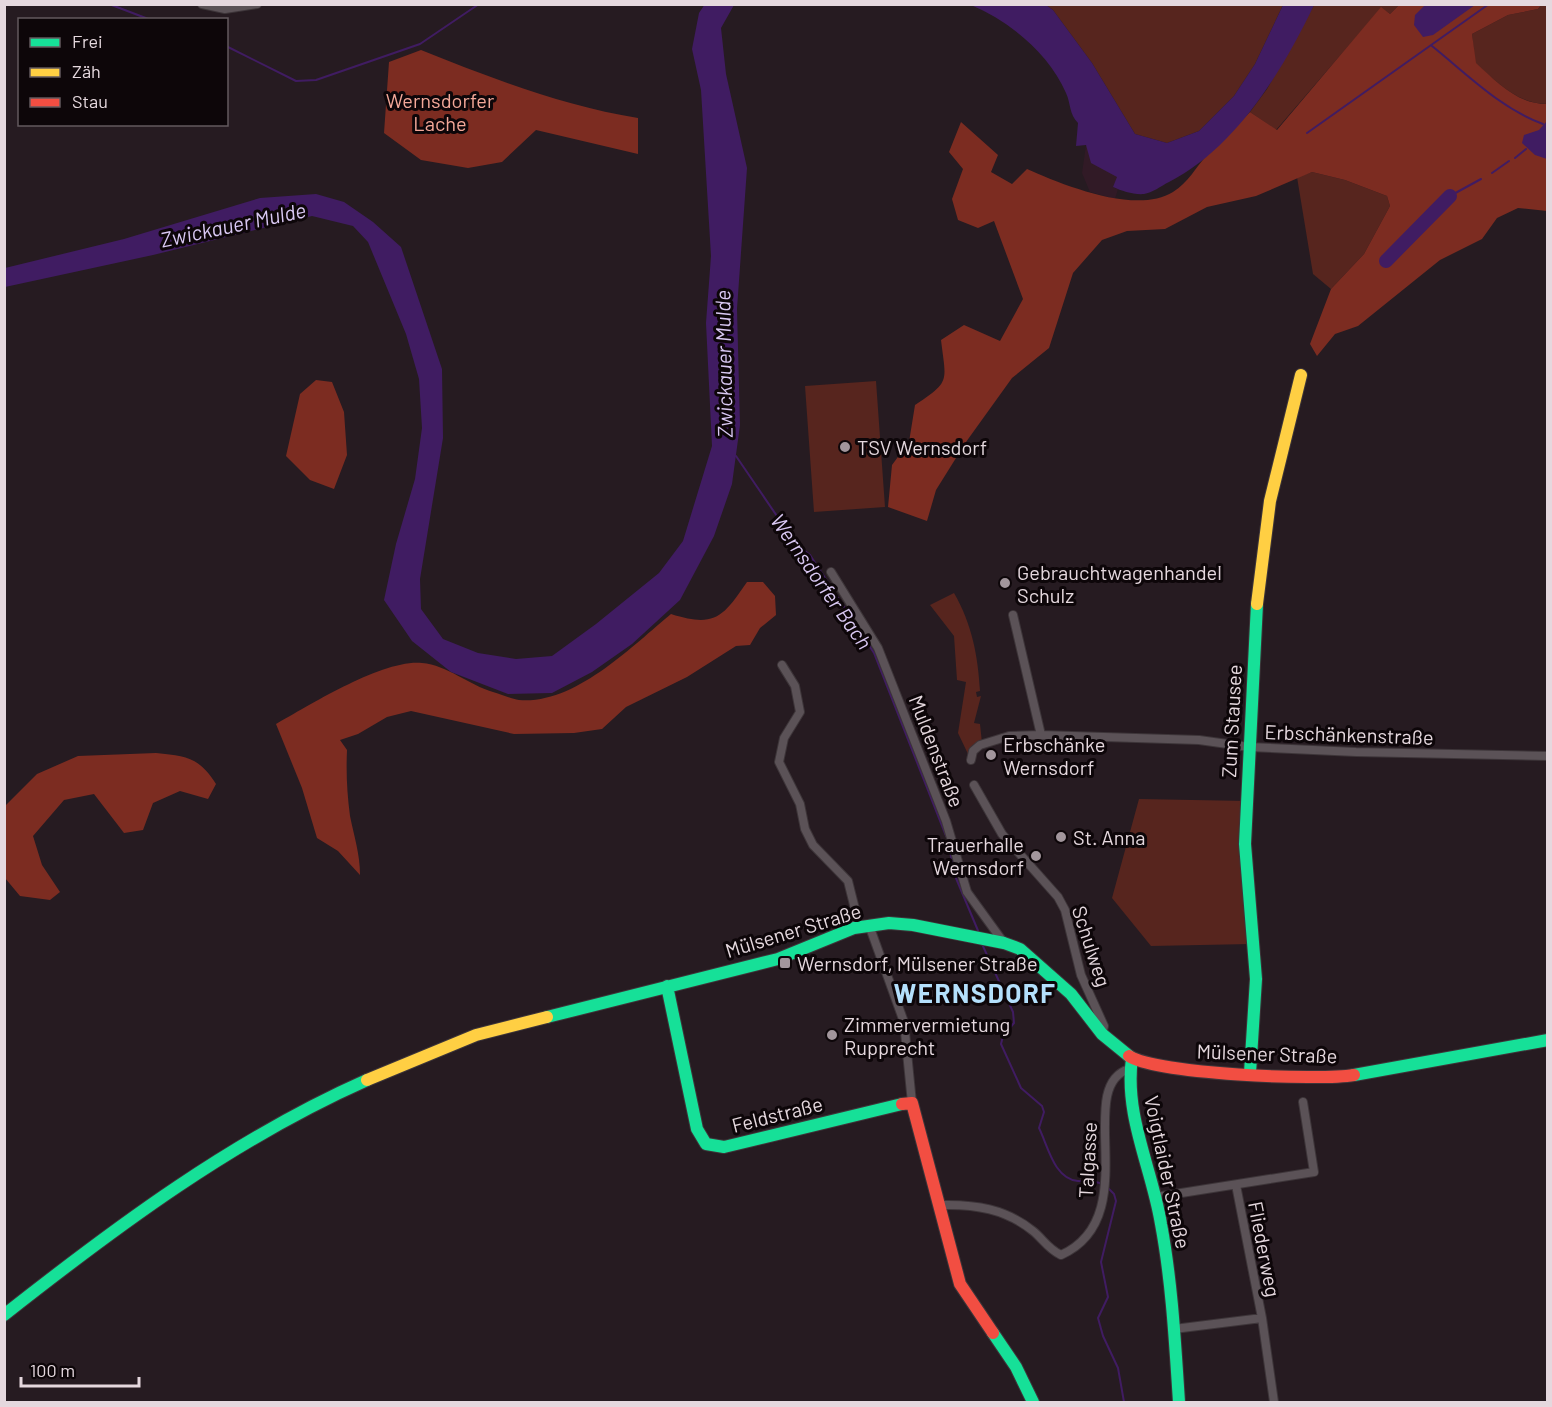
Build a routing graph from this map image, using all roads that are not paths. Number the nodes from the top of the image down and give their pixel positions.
1 (202, 4) edge
2 (257, 4) edge
3 (1301, 375) dead end
4 (831, 572) dead end
5 (1014, 615) dead end
6 (782, 665) dead end
7 (1041, 735) junction
8 (1249, 747) junction
9 (1548, 756) edge
10 (971, 760) dead end
11 (974, 785) dead end
12 (869, 925) junction
13 (854, 928) junction
14 (1004, 943) junction
15 (667, 986) junction
16 (1102, 1034) junction
17 (1548, 1040) edge
18 (1130, 1063) junction
19 (1250, 1073) junction
20 (1303, 1102) dead end
21 (912, 1103) junction
22 (1236, 1185) junction
23 (1156, 1197) junction
24 (941, 1205) junction
25 (4, 1316) edge
26 (1262, 1318) junction
27 (1174, 1329) junction
28 (1033, 1402) edge
29 (1179, 1402) edge
30 (1274, 1402) edge

1 - 2 street
3 - 8 street, Zum Stausee
4 - 14 street, Muldenstraße
5 - 7 street
6 - 13 street
7 - 8 street, Erbschänkenstraße
7 - 10 street, Erbschänkenstraße
8 - 9 street, Erbschänkenstraße
8 - 19 street, Zum Stausee
11 - 16 street, Schulweg
12 - 13 street, Mülsener Straße
12 - 14 street, Mülsener Straße
12 - 21 street
13 - 15 street, Mülsener Straße
14 - 16 street, Mülsener Straße
15 - 21 street, Feldstraße
15 - 25 street, Mülsener Straße
16 - 18 street, Mülsener Straße
17 - 19 street, Mülsener Straße
18 - 19 street, Mülsener Straße
18 - 23 street, Voigtlaider Straße
18 - 24 street, Talgasse
20 - 22 street, Fliederweg
21 - 24 street
22 - 23 street, Fliederweg
22 - 26 street, Fliederweg
23 - 27 street, Voigtlaider Straße
24 - 28 street
26 - 27 street, Fliederweg
26 - 30 street, Fliederweg
27 - 29 street, Voigtlaider Straße

